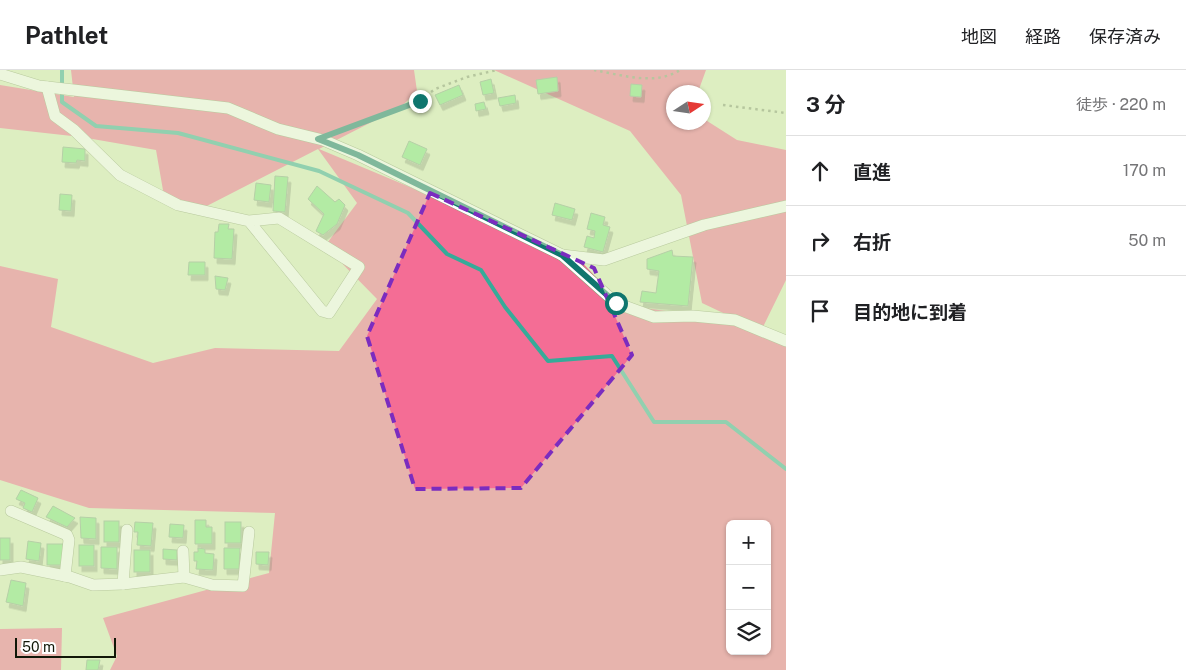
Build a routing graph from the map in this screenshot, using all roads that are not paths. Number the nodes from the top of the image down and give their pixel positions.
1 (0, 74) edge
2 (47, 87) junction
3 (786, 206) edge
4 (249, 221) junction
5 (562, 255) junction
6 (786, 341) edge
7 (12, 510) dead end
8 (127, 530) dead end
9 (249, 532) dead end
10 (183, 551) dead end
11 (0, 570) edge
12 (65, 576) junction
13 (184, 577) junction
14 (123, 584) junction

1 - 2 street
2 - 4 street
2 - 5 street
3 - 5 street
4 - 4 street
5 - 6 street
7 - 12 street
8 - 14 street
9 - 13 street
10 - 13 street
11 - 12 street
12 - 14 street
13 - 14 street

